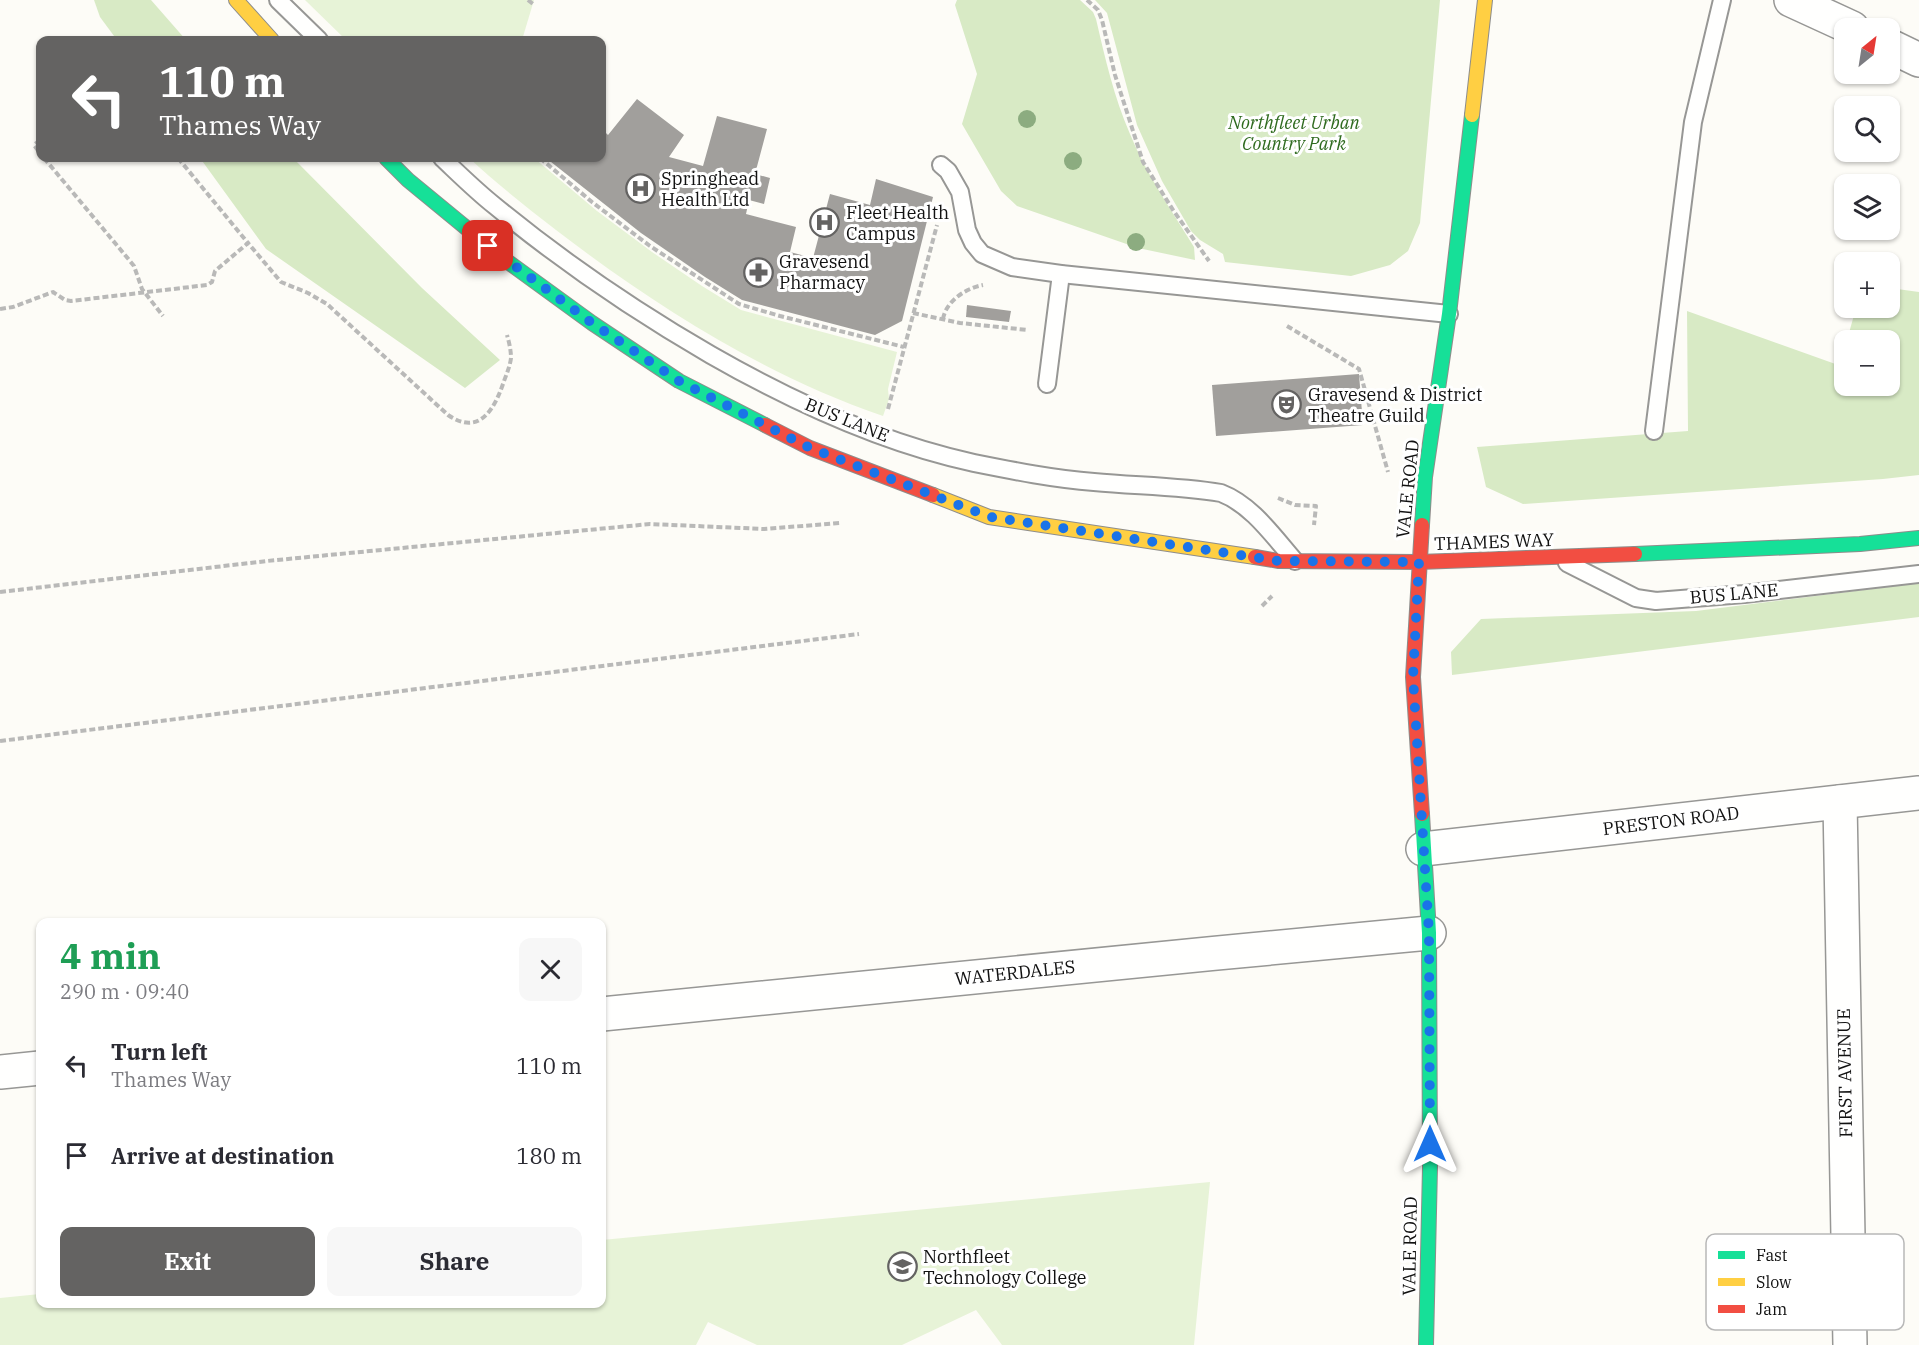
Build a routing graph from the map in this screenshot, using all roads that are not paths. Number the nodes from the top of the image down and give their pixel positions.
1 (236, 0) edge
2 (278, 0) edge
3 (1485, 0) edge
4 (1722, 0) edge
5 (1791, 0) edge
6 (1834, 20) edge
7 (268, 36) edge
8 (315, 36) edge
9 (1900, 51) edge
10 (1919, 60) edge
11 (390, 162) edge
12 (445, 162) edge
13 (941, 165) dead end
14 (1061, 274) junction
15 (1449, 314) junction
16 (1047, 384) dead end
17 (1654, 431) dead end
18 (1919, 538) edge
19 (1558, 558) junction
20 (1295, 562) junction
21 (1419, 562) junction
22 (1919, 574) edge
23 (1919, 793) edge
24 (1840, 802) junction
25 (1423, 849) junction
26 (1429, 933) junction
27 (606, 1014) edge
28 (36, 1068) edge
29 (0, 1072) edge
30 (1848, 1234) edge
31 (1850, 1330) edge
32 (1426, 1345) edge
33 (1850, 1345) edge

1 - 7 main road
2 - 8 lane
3 - 15 main road, VALE ROAD
4 - 17 lane
5 - 6 street
9 - 10 street
11 - 20 main road, THAMES WAY
12 - 20 lane, BUS LANE
13 - 14 lane
14 - 15 lane
14 - 16 lane
15 - 21 main road, VALE ROAD
18 - 19 main road, THAMES WAY
19 - 21 main road, THAMES WAY
19 - 22 lane, BUS LANE
20 - 21 main road, THAMES WAY
21 - 25 main road, VALE ROAD
23 - 24 street, PRESTON ROAD
24 - 25 street, PRESTON ROAD
24 - 30 street, FIRST AVENUE
25 - 26 main road, VALE ROAD
26 - 27 street, WATERDALES
26 - 32 main road, VALE ROAD
28 - 29 street
31 - 33 street, FIRST AVENUE

